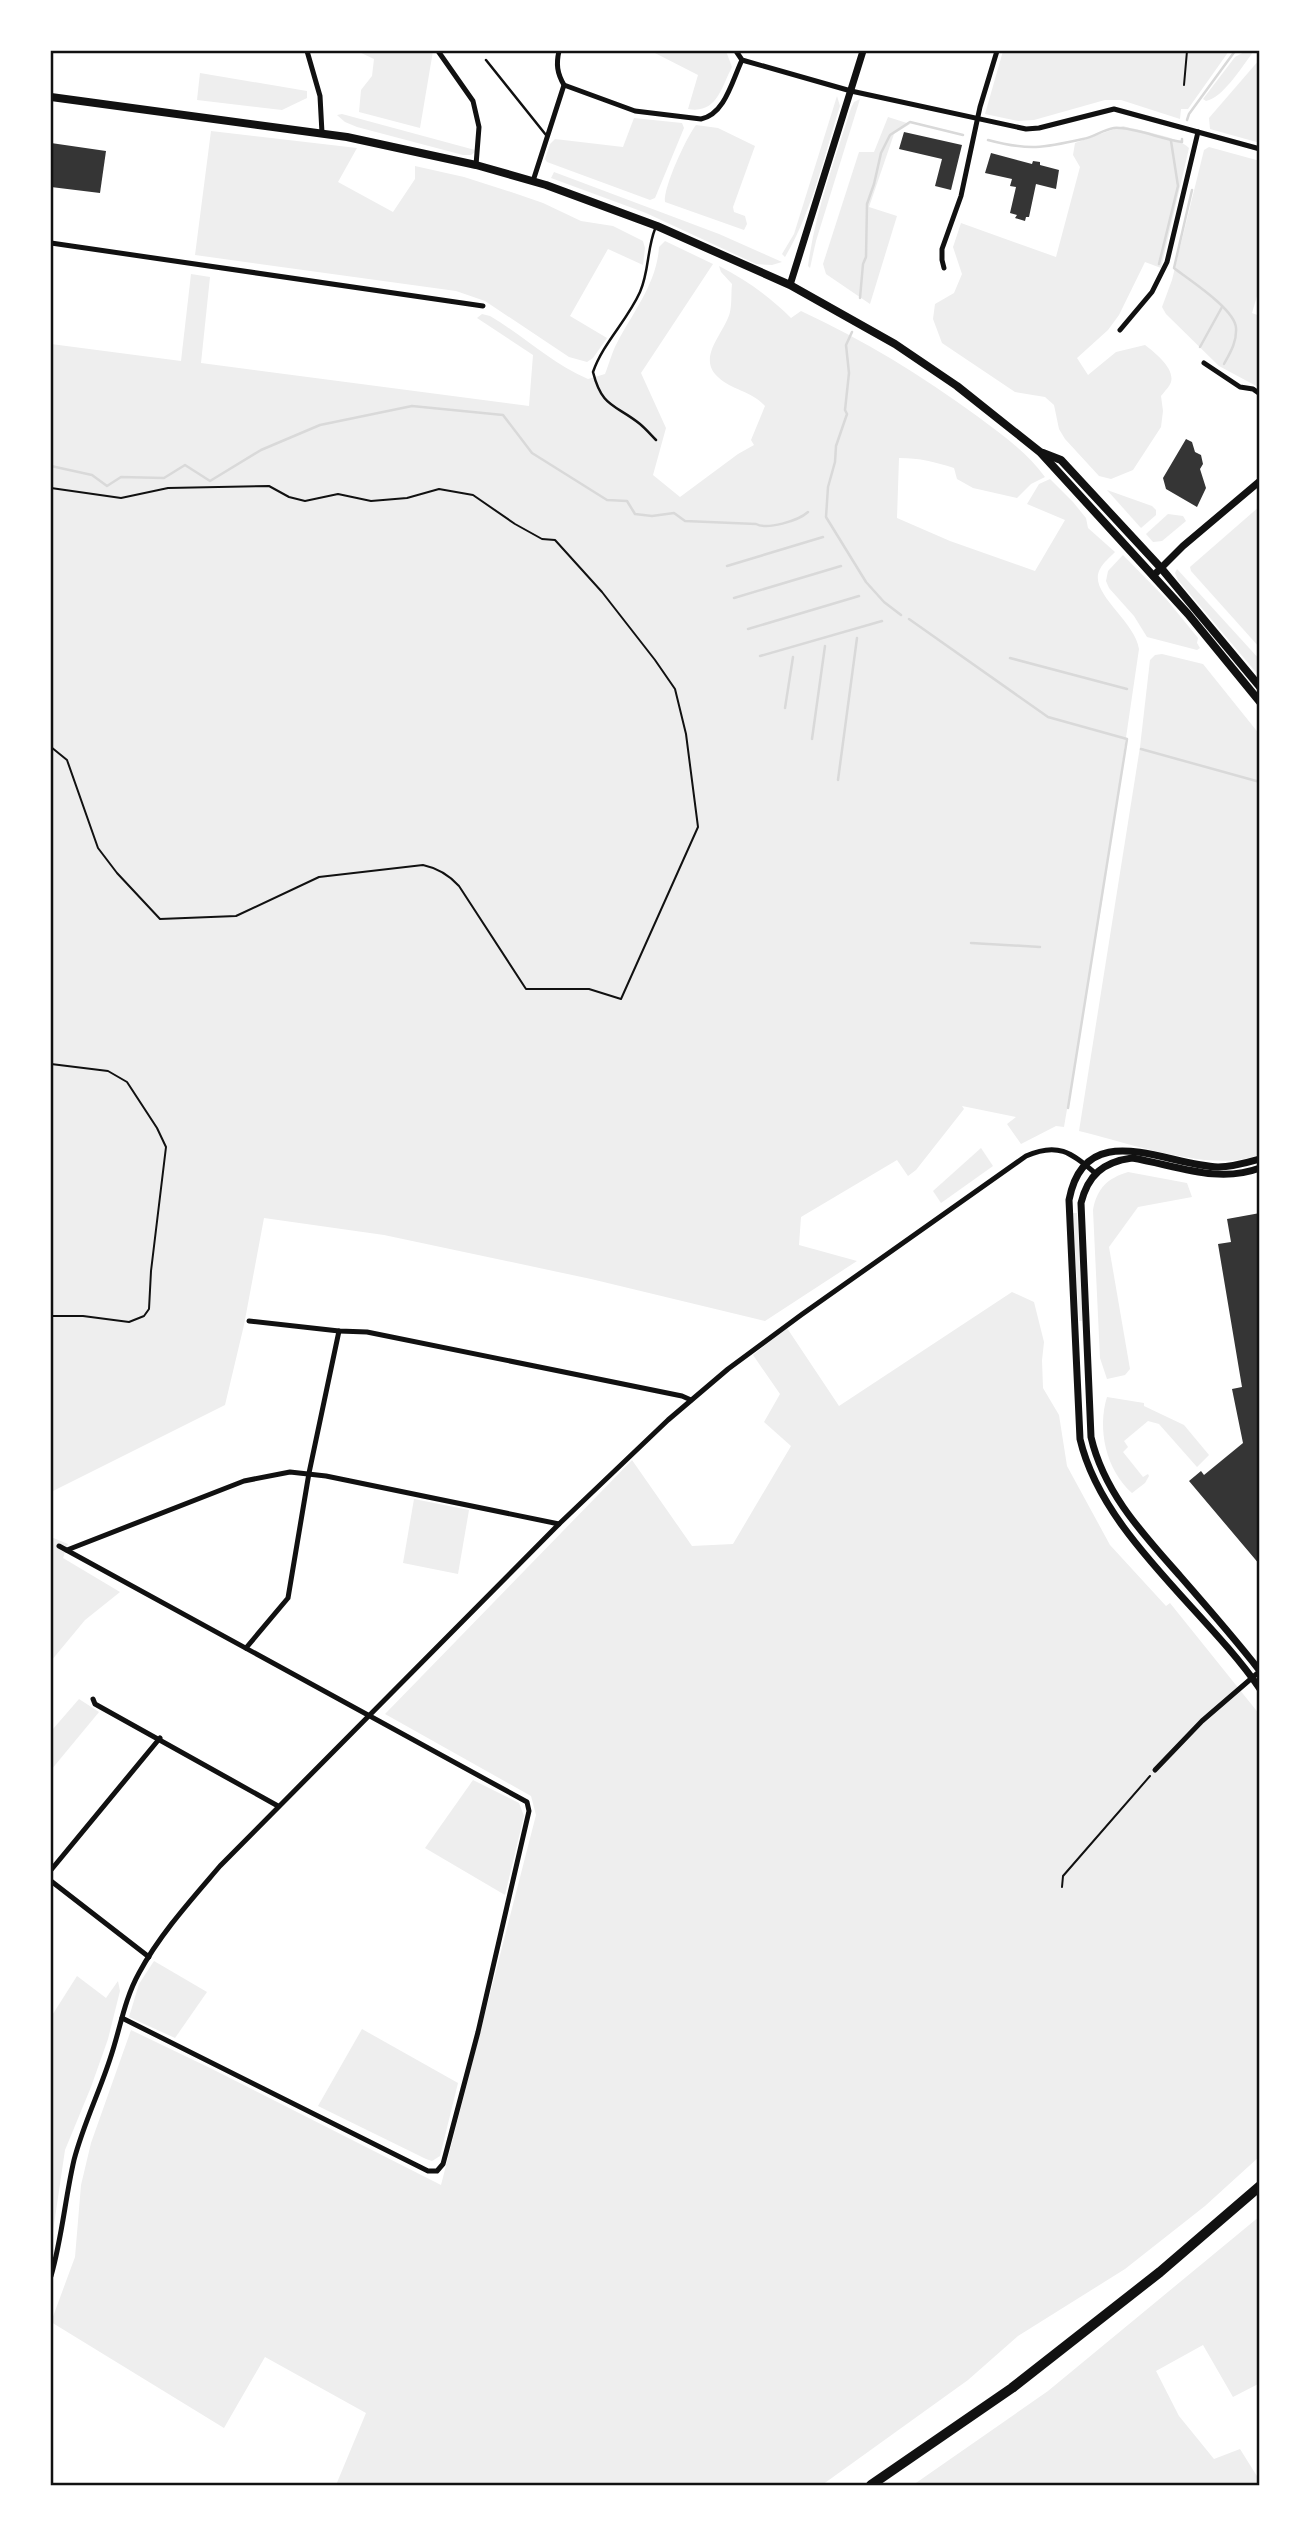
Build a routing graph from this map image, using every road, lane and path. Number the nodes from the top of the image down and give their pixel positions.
1 (307, 51) edge
2 (438, 51) edge
3 (553, 51) edge
4 (559, 51) edge
5 (736, 51) edge
6 (863, 51) edge
7 (997, 51) edge
8 (1187, 51) edge
9 (486, 60) dead end
10 (742, 60) junction
11 (556, 61) junction
12 (564, 85) junction
13 (1184, 85) dead end
14 (850, 91) junction
15 (51, 97) edge
16 (978, 119) junction
17 (1198, 132) junction
18 (322, 133) junction
19 (548, 138) junction
20 (1260, 149) edge
21 (475, 165) junction
22 (533, 181) junction
23 (657, 226) junction
24 (51, 243) edge
25 (944, 268) dead end
26 (790, 285) junction
27 (483, 306) dead end
28 (1120, 330) dead end
29 (1204, 363) dead end
30 (1260, 394) edge
31 (656, 440) dead end
32 (1040, 452) junction
33 (1260, 481) edge
34 (51, 488) edge
35 (1161, 568) junction
36 (1153, 576) junction
37 (1260, 687) edge
38 (1260, 702) edge
39 (51, 747) edge
40 (51, 1064) edge
41 (1260, 1159) edge
42 (1086, 1165) junction
43 (1260, 1168) edge
44 (1095, 1173) junction
45 (51, 1316) edge
46 (249, 1321) dead end
47 (339, 1331) junction
48 (691, 1400) junction
49 (309, 1473) junction
50 (559, 1524) junction
51 (59, 1546) dead end
52 (67, 1550) junction
53 (246, 1648) junction
54 (1260, 1671) edge
55 (1252, 1678) junction
56 (1260, 1689) edge
57 (93, 1699) dead end
58 (370, 1715) junction
59 (160, 1738) junction
60 (1155, 1770) joint
61 (278, 1805) junction
62 (51, 1870) edge
63 (51, 1881) edge
64 (1062, 1887) dead end
65 (149, 1957) junction
66 (122, 2018) junction
67 (1260, 2186) edge
68 (51, 2276) edge
69 (871, 2485) edge

1 - 18 street
2 - 21 street
3 - 11 lane
4 - 11 street
5 - 10 street
6 - 14 street
7 - 16 street
8 - 13 path
9 - 19 lane
10 - 12 street
10 - 14 street
11 - 12 street
12 - 19 street
14 - 16 street
14 - 26 street
15 - 18 main road
16 - 17 street
16 - 25 street
17 - 20 street
17 - 28 street
18 - 21 main road
19 - 22 street
21 - 22 main road
22 - 23 main road
23 - 26 main road
23 - 31 lane
24 - 27 street
26 - 32 main road
29 - 30 street
32 - 35 main road
32 - 36 main road
33 - 35 street
34 - 39 path
35 - 36 street
35 - 37 main road
36 - 38 main road
40 - 45 path
41 - 42 street
42 - 44 street
42 - 48 street
42 - 55 street
43 - 44 street
44 - 54 street
46 - 47 street
47 - 48 street
47 - 49 street
48 - 50 street
49 - 50 street
49 - 52 street
49 - 53 street
50 - 58 street
51 - 52 street
52 - 53 street
53 - 58 street
54 - 55 street
55 - 56 street
55 - 60 street
57 - 59 street
58 - 61 street
58 - 66 street
59 - 61 street
59 - 62 street
60 - 64 path
61 - 65 street
63 - 65 street
65 - 66 street
66 - 68 street
67 - 69 highway

